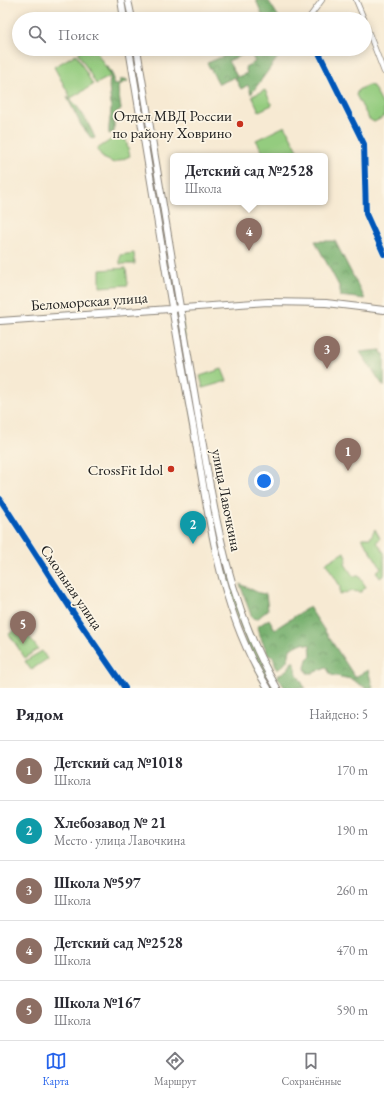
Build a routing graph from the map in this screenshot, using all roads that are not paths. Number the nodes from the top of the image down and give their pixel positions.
1 (121, 0) edge
2 (128, 0) edge
3 (322, 0) edge
4 (356, 0) edge
5 (123, 12) edge
6 (131, 12) edge
7 (313, 12) edge
8 (361, 12) edge
9 (372, 41) edge
10 (130, 56) edge
11 (138, 56) edge
12 (320, 56) edge
13 (384, 72) edge
14 (160, 187) junction
15 (152, 189) junction
16 (384, 254) edge
17 (173, 266) junction
18 (165, 267) junction
19 (180, 308) junction
20 (383, 308) edge
21 (172, 309) junction
22 (0, 321) edge
23 (0, 499) edge
24 (220, 538) junction
25 (213, 539) junction
26 (222, 547) junction
27 (215, 548) junction
28 (125, 688) edge
29 (268, 688) edge
30 (277, 688) edge

1 - 5 main road
2 - 6 main road
3 - 7 street
4 - 8 street
9 - 13 street
10 - 15 main road, улица Лавочкина
11 - 14 main road, улица Лавочкина
12 - 16 street
14 - 15 street
14 - 17 main road, улица Лавочкина
15 - 18 main road, улица Лавочкина
17 - 18 street
17 - 19 main road, улица Лавочкина
18 - 21 main road, улица Лавочкина
19 - 20 main road, Беломорская улица
19 - 21 main road, Беломорская улица
19 - 24 main road, улица Лавочкина
21 - 22 main road, Беломорская улица
21 - 25 main road, улица Лавочкина
23 - 28 street, Смольная улица
24 - 25 street
24 - 26 main road, улица Лавочкина
25 - 27 main road, улица Лавочкина
26 - 27 street
26 - 30 main road, улица Лавочкина
27 - 29 main road, улица Лавочкина

